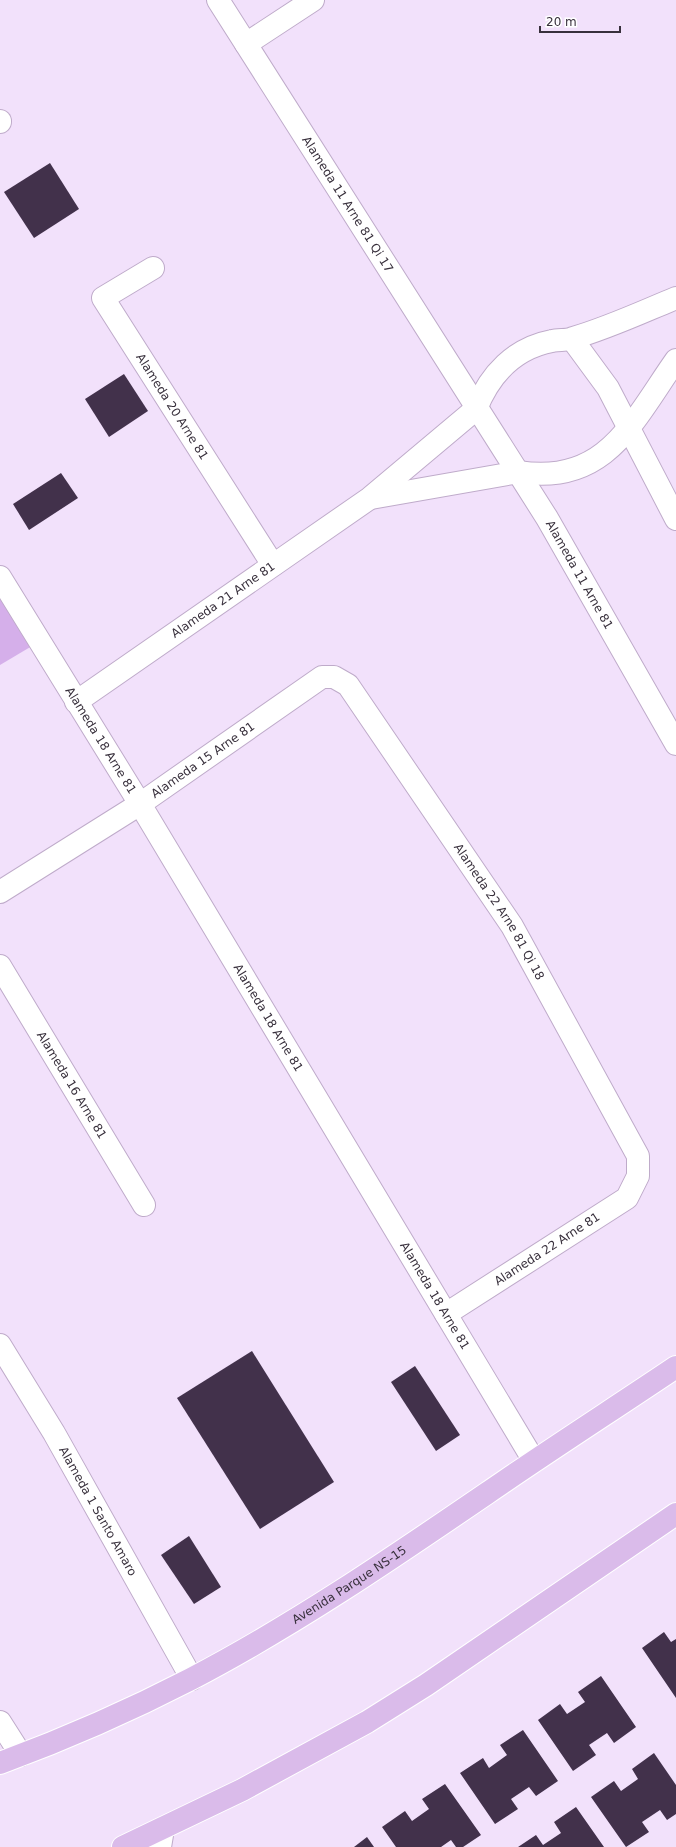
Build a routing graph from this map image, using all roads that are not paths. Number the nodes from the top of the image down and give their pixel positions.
1 (218, 0) edge
2 (313, 0) edge
3 (246, 44) junction
4 (153, 268) dead end
5 (676, 298) edge
6 (572, 339) junction
7 (676, 360) edge
8 (476, 409) junction
9 (629, 427) junction
10 (518, 472) junction
11 (370, 498) junction
12 (676, 519) edge
13 (273, 565) junction
14 (0, 577) edge
15 (322, 677) joint
16 (76, 702) junction
17 (676, 744) edge
18 (140, 804) junction
19 (0, 892) edge
20 (0, 966) edge
21 (638, 1176) joint
22 (144, 1205) dead end
23 (446, 1314) junction
24 (0, 1345) edge
25 (676, 1367) edge
26 (534, 1461) junction
27 (676, 1514) edge
28 (192, 1679) junction
29 (0, 1722) edge
30 (21, 1755) junction
31 (0, 1763) edge
32 (161, 1838) edge
33 (123, 1847) edge

1 - 3 street, Alameda 11 Arne 81 Qi 17
2 - 3 street
3 - 8 street, Alameda 11 Arne 81 Qi 17
4 - 13 street, Alameda 20 Arne 81
5 - 6 street
6 - 8 street
6 - 9 street
7 - 9 street
8 - 10 street, Alameda 11 Arne 81
8 - 11 street, Alameda 21 Arne 81
9 - 10 street
9 - 12 street
10 - 11 street
10 - 17 street, Alameda 11 Arne 81
11 - 13 street, Alameda 21 Arne 81
13 - 16 street, Alameda 21 Arne 81
14 - 16 street, Alameda 18 Arne 81
15 - 18 street, Alameda 15 Arne 81
15 - 21 street, Alameda 22 Arne 81 Qi 18
16 - 18 street, Alameda 18 Arne 81
18 - 19 street, Alameda 15 Arne 81
18 - 23 street, Alameda 18 Arne 81
20 - 22 street, Alameda 16 Arne 81
21 - 23 street, Alameda 22 Arne 81
23 - 26 street, Alameda 18 Arne 81
24 - 28 street, Alameda 1 Santo Amaro
25 - 26 main road, Avenida Parque NS-15
26 - 28 main road, Avenida Parque NS-15
27 - 32 main road
28 - 30 main road, Avenida Parque NS-15
29 - 30 street
30 - 31 main road, Avenida Parque NS-15
32 - 33 main road

